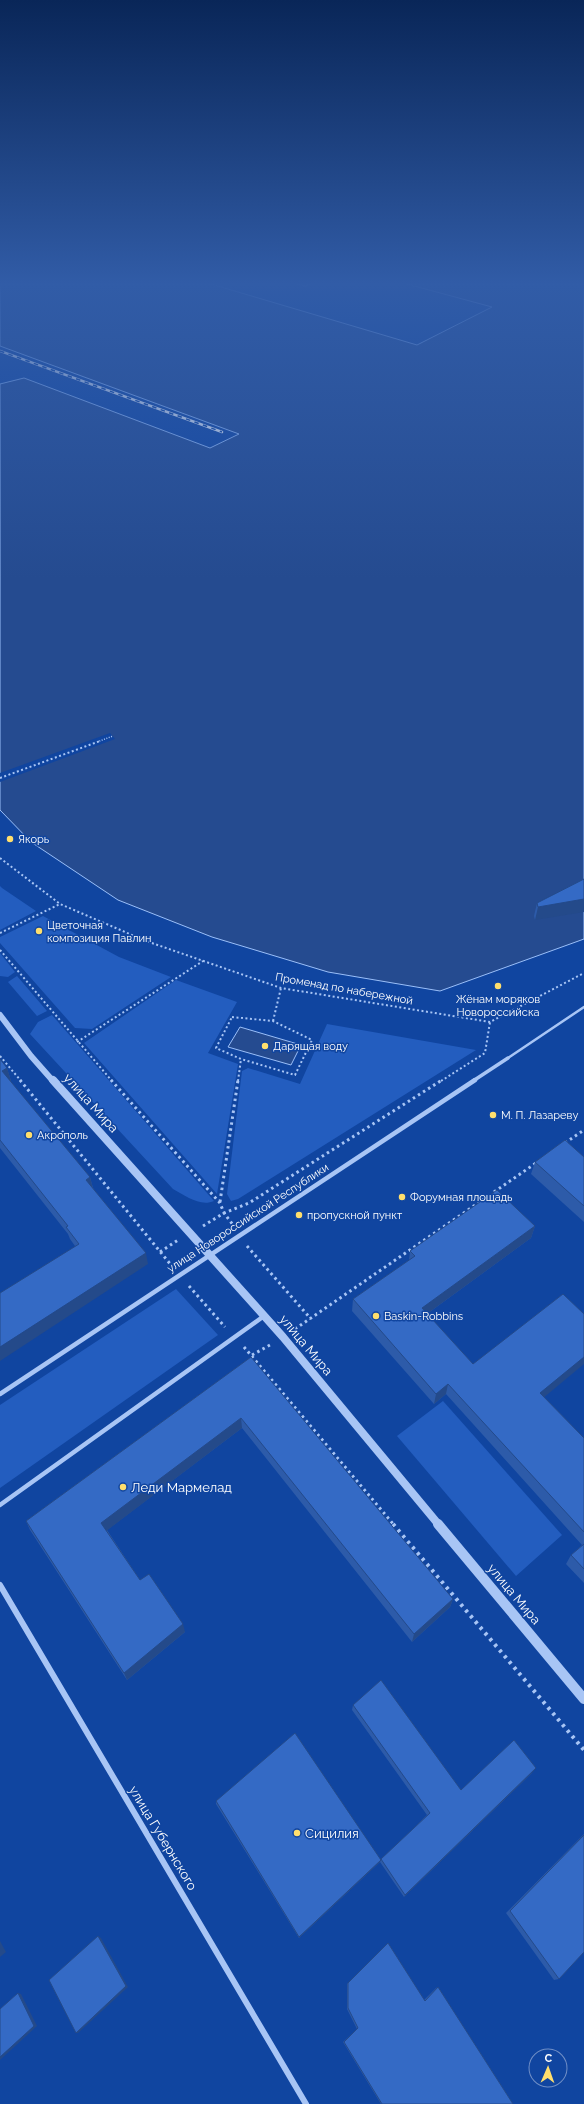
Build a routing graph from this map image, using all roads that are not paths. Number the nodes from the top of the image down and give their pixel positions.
1 (584, 1008) edge
2 (0, 1016) edge
3 (508, 1058) joint
4 (210, 1255) junction
5 (264, 1316) junction
6 (0, 1394) edge
7 (0, 1505) edge
8 (0, 1585) edge
9 (584, 1699) edge
10 (306, 2104) edge

1 - 3 lane
2 - 4 street, улица Мира
3 - 4 street, улица Новороссийской Республики
4 - 5 street, улица Мира
4 - 6 street, улица Новороссийской Республики
5 - 7 street
5 - 9 street, улица Мира
8 - 10 street, улица Губернского

